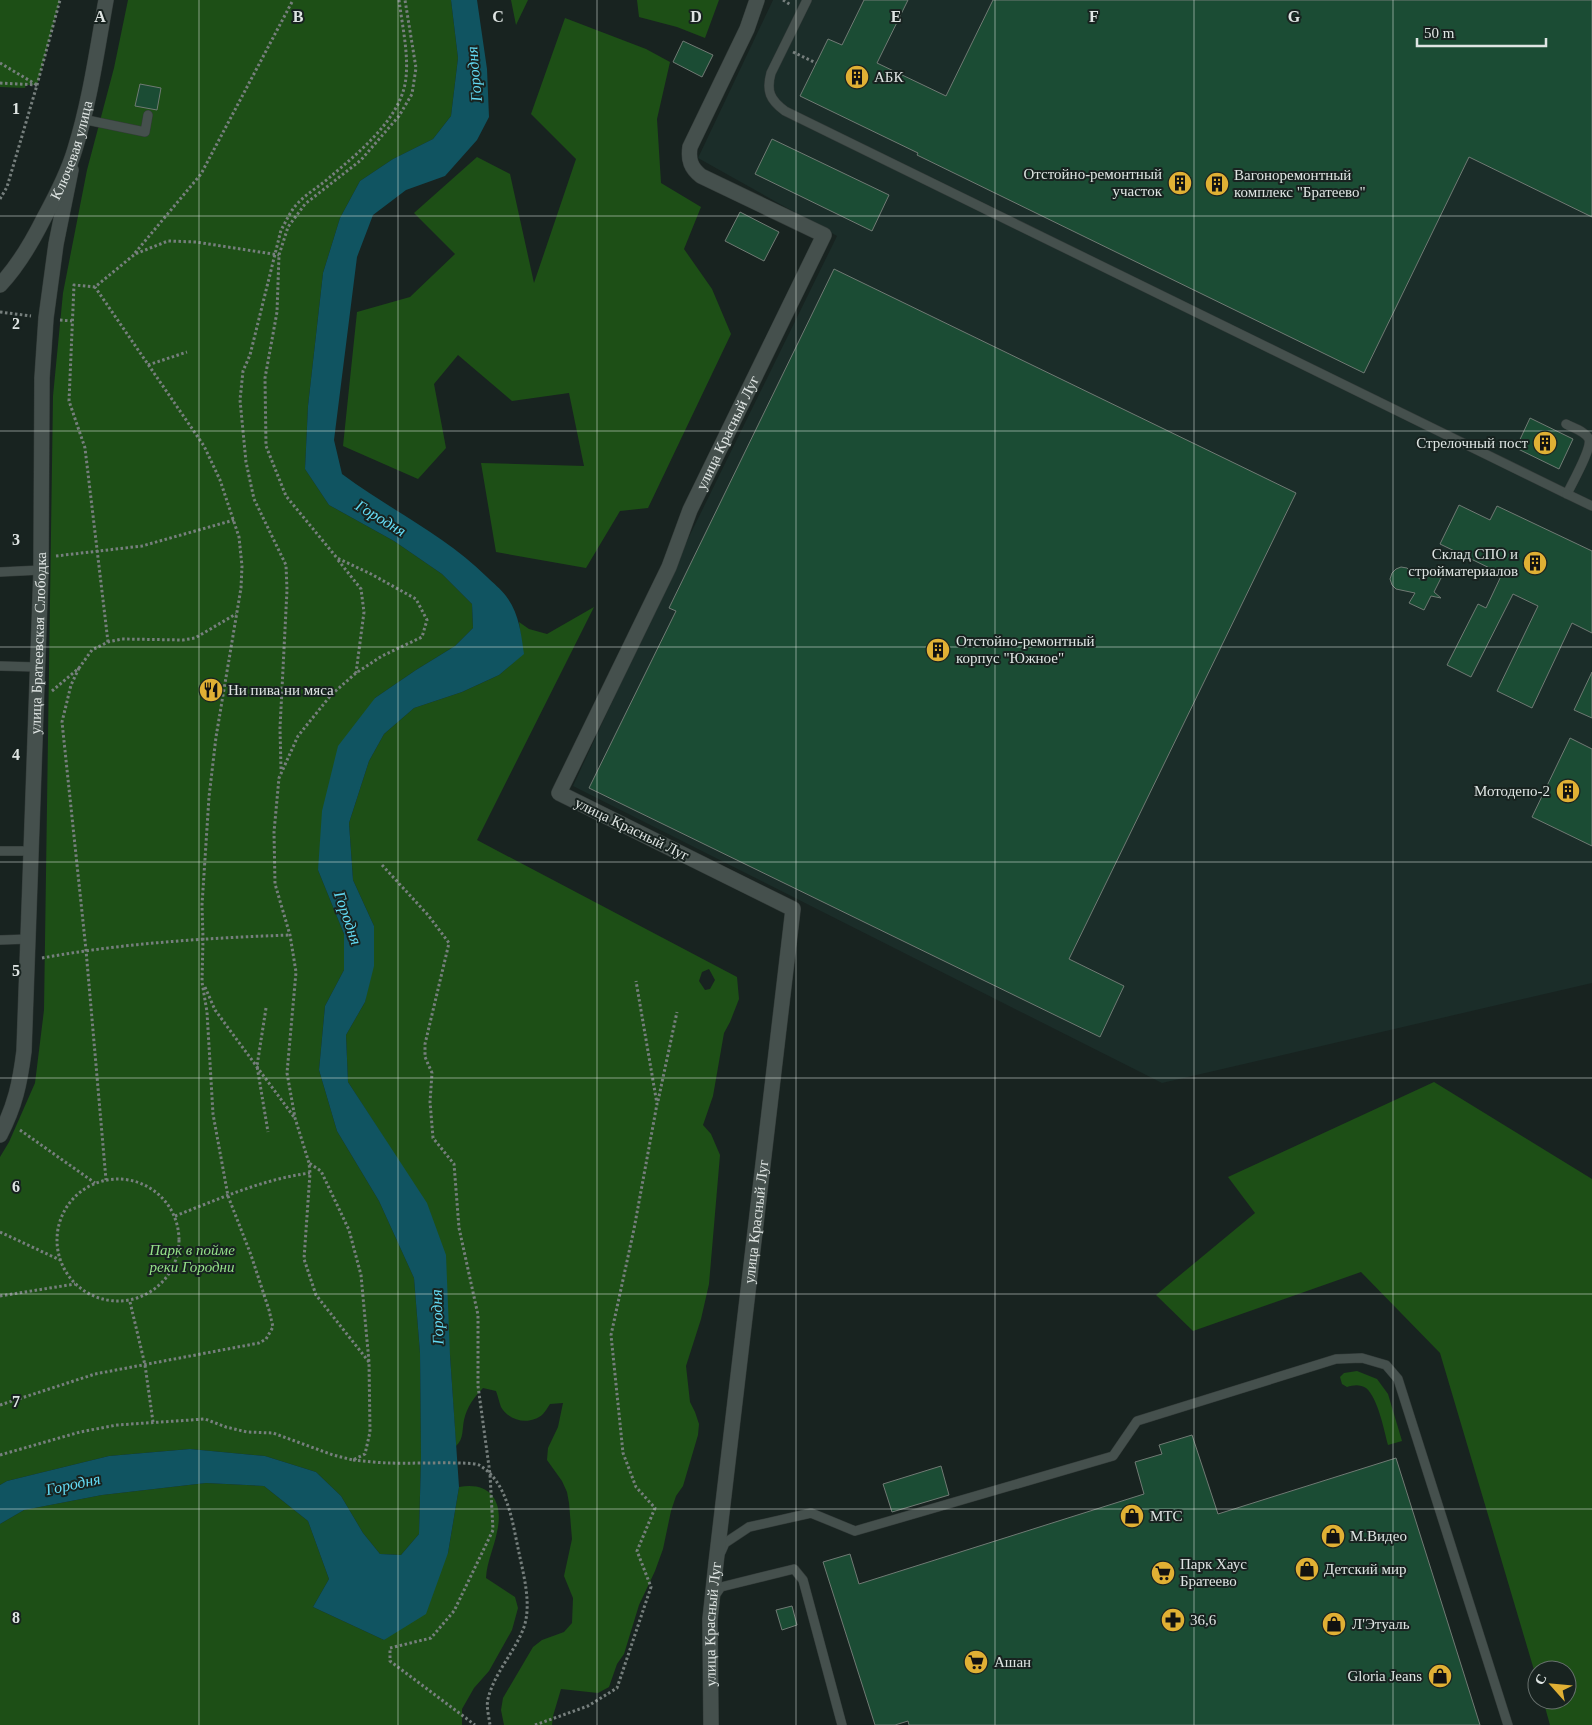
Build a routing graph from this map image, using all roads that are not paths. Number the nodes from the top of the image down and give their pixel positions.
1 (106, 0) edge
2 (757, 0) edge
3 (807, 0) edge
4 (148, 115) dead end
5 (82, 119) junction
6 (75, 149) junction
7 (0, 285) edge
8 (1566, 424) dead end
9 (1567, 494) junction
10 (1592, 506) edge
11 (41, 564) junction
12 (0, 572) edge
13 (0, 666) edge
14 (37, 667) junction
15 (0, 851) edge
16 (30, 852) junction
17 (29, 939) junction
18 (0, 940) edge
19 (4, 1130) edge
20 (716, 1563) junction
21 (713, 1599) junction
22 (711, 1725) edge
23 (842, 1725) edge
24 (1508, 1725) edge

1 - 5 street, Ключевая улица
2 - 20 street, улица Красный Луг
3 - 9 lane
4 - 5 lane
5 - 6 street, Ключевая улица
6 - 7 street, Ключевая улица
6 - 11 street, улица Братеевская Слободка
8 - 9 lane
9 - 10 lane
11 - 12 lane
11 - 14 street, улица Братеевская Слободка
13 - 14 lane
14 - 16 street, улица Братеевская Слободка
15 - 16 lane
16 - 17 street, улица Братеевская Слободка
17 - 18 lane
17 - 19 street, улица Братеевская Слободка
20 - 21 street, улица Красный Луг
20 - 24 lane
21 - 22 street, улица Красный Луг
21 - 23 lane

